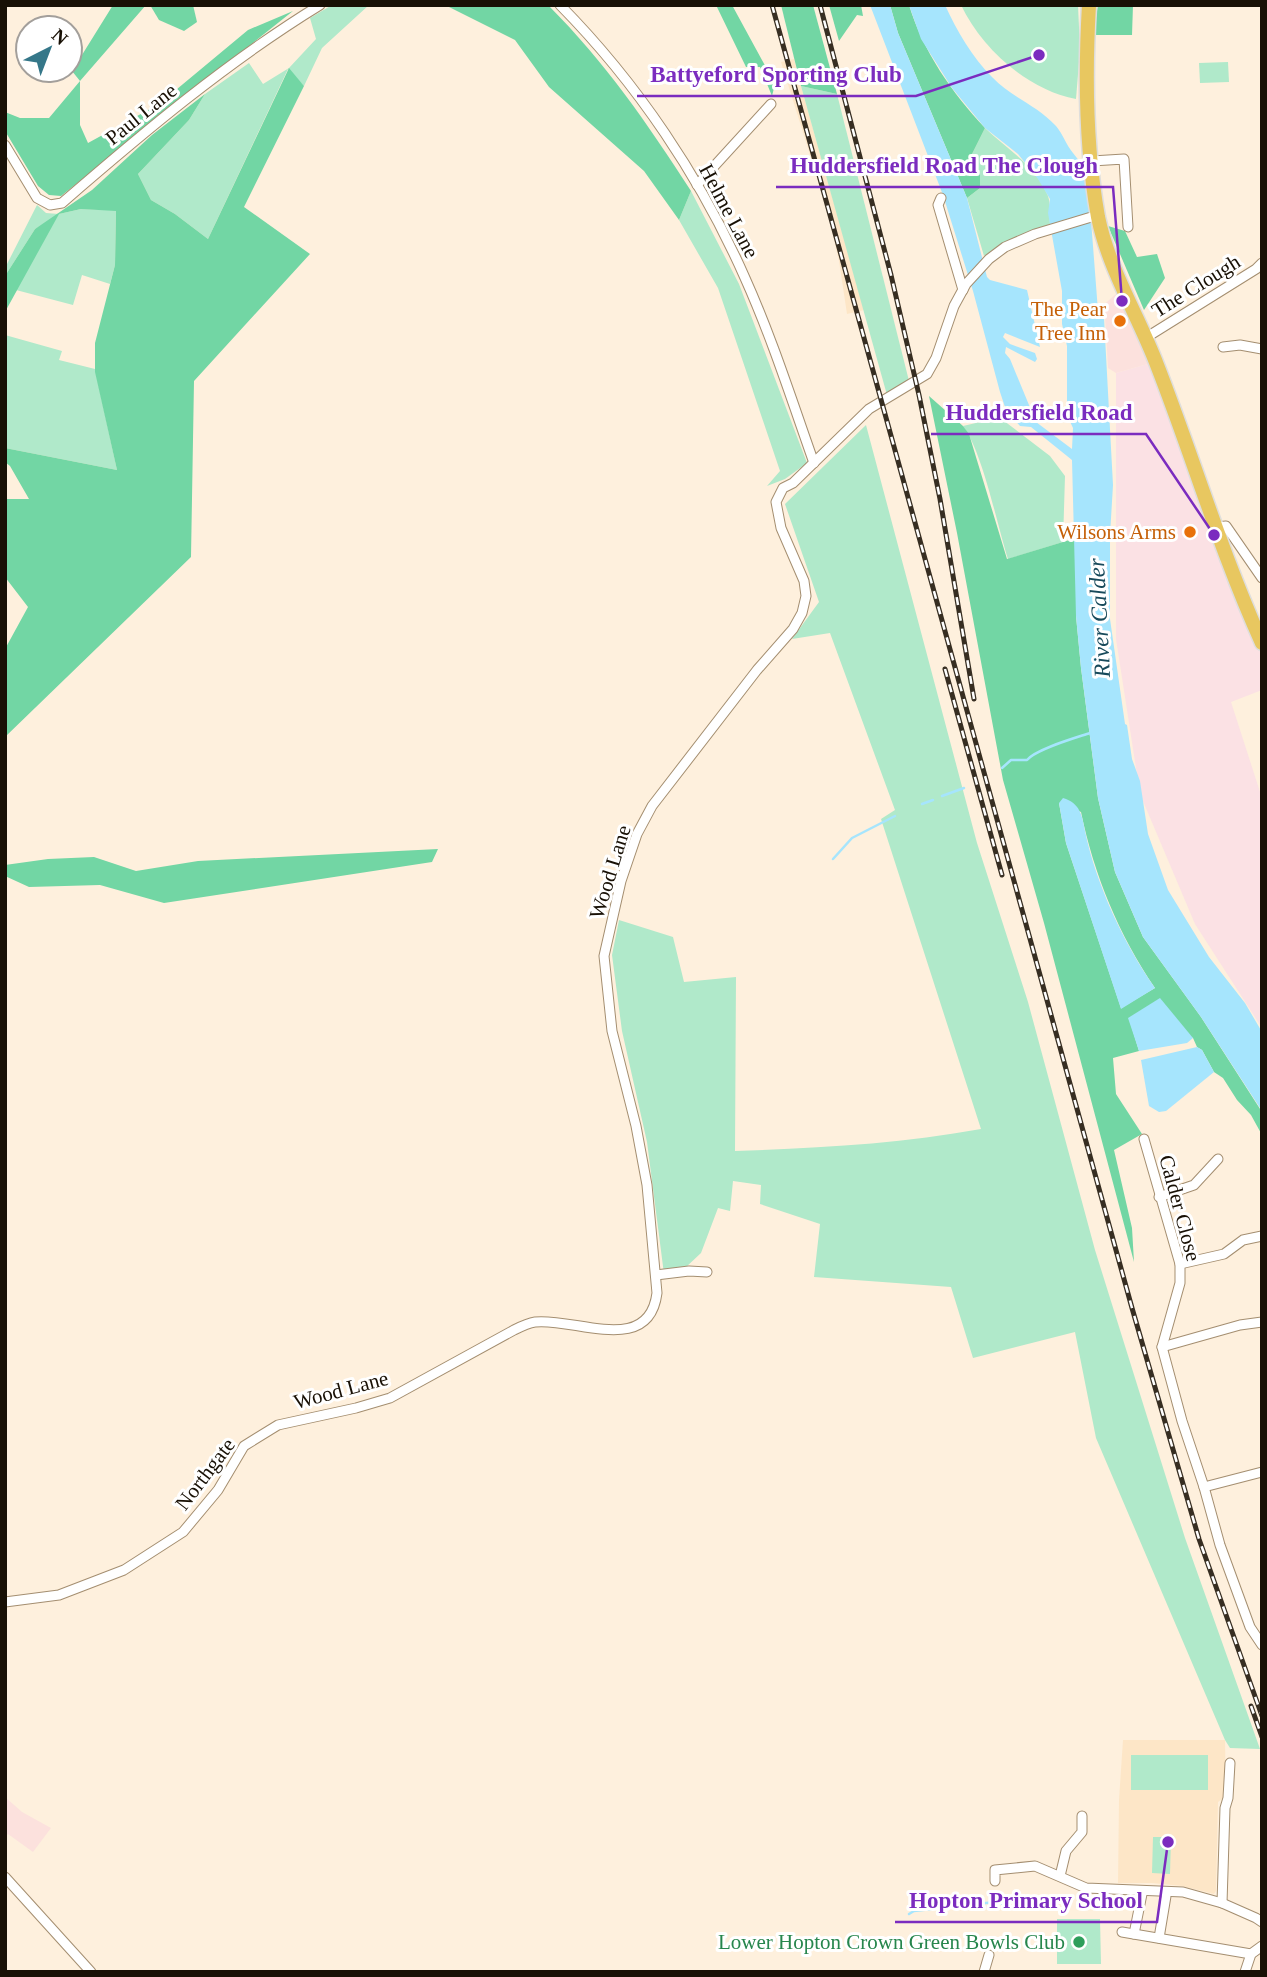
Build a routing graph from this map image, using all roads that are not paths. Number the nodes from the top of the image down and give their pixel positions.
1 (320, 5) edge
2 (560, 5) edge
3 (1089, 5) edge
4 (771, 104) dead end
5 (5, 145) edge
6 (1092, 161) junction
7 (697, 185) junction
8 (941, 198) dead end
9 (1095, 216) junction
10 (1128, 227) dead end
11 (1262, 263) edge
12 (964, 288) junction
13 (1147, 337) junction
14 (1223, 347) dead end
15 (1262, 349) edge
16 (814, 463) junction
17 (1216, 527) junction
18 (1262, 578) edge
19 (1262, 643) edge
20 (1144, 1139) dead end
21 (1218, 1159) dead end
22 (1159, 1197) junction
23 (1262, 1236) edge
24 (1180, 1264) junction
25 (707, 1272) dead end
26 (656, 1275) junction
27 (1262, 1322) edge
28 (1162, 1347) junction
29 (278, 1424) joint
30 (1262, 1472) edge
31 (1204, 1487) junction
32 (5, 1602) edge
33 (1262, 1645) edge
34 (1230, 1763) dead end
35 (1082, 1816) dead end
36 (1060, 1876) junction
37 (5, 1877) edge
38 (995, 1881) dead end
39 (1142, 1894) dead end
40 (1166, 1896) dead end
41 (1222, 1903) junction
42 (1262, 1922) edge
43 (1122, 1932) dead end
44 (1134, 1934) junction
45 (1159, 1938) junction
46 (1262, 1947) edge
47 (1251, 1954) junction
48 (989, 1955) dead end
49 (91, 1972) edge
50 (984, 1972) edge
51 (1245, 1972) edge

1 - 5 street, Paul Lane
2 - 7 street, Helme Lane
3 - 6 highway
4 - 7 street
6 - 9 highway
6 - 10 street
7 - 16 street, Helme Lane
8 - 12 street
9 - 12 street, Wood Lane
9 - 13 highway
11 - 13 street, The Clough
12 - 16 street, Wood Lane
13 - 17 highway
14 - 15 street
16 - 26 street, Wood Lane
17 - 18 street
17 - 19 highway
20 - 22 street, Calder Close
21 - 22 street
22 - 24 street, Calder Close
23 - 24 street
24 - 28 street, Calder Close
25 - 26 street
26 - 29 street, Wood Lane
27 - 28 street
28 - 31 street
29 - 32 street, Northgate
30 - 31 street
31 - 33 street
34 - 41 street
35 - 36 street
36 - 38 street
36 - 41 street
37 - 49 street
39 - 44 street
40 - 45 street
41 - 42 street
43 - 44 street
44 - 45 street
45 - 47 street
46 - 47 street
47 - 51 street
48 - 50 street

